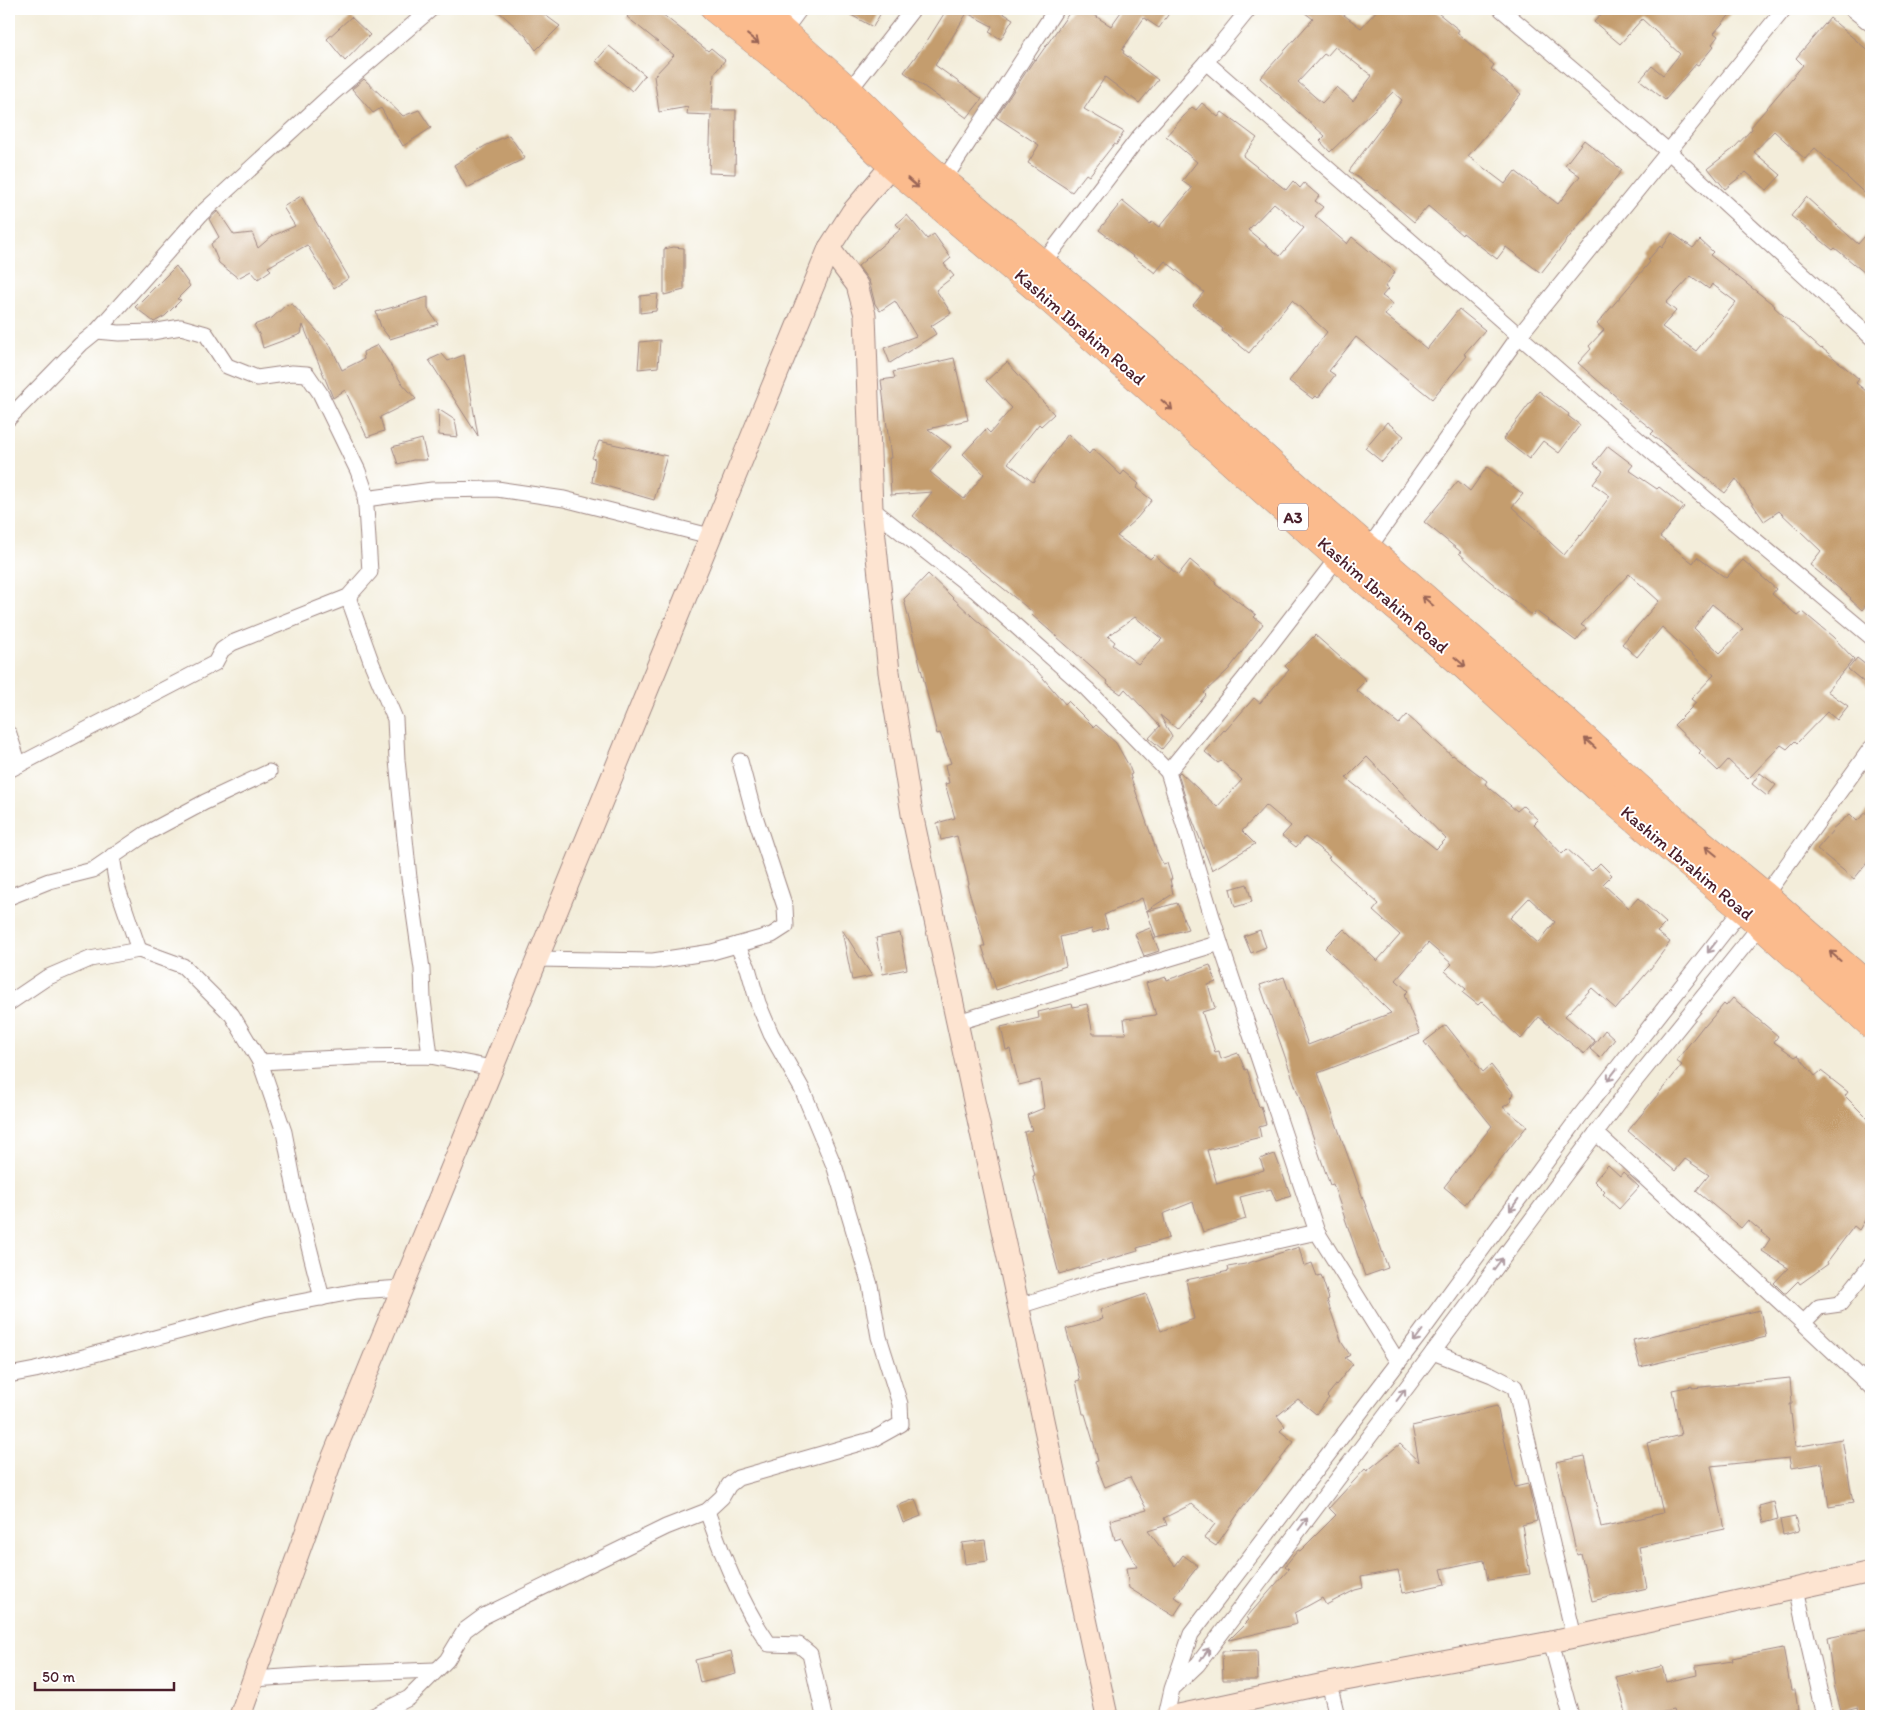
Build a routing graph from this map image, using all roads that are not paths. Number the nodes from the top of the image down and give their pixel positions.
1 (430, 9) edge
2 (715, 9) edge
3 (756, 9) edge
4 (800, 9) edge
5 (913, 9) edge
6 (1056, 9) edge
7 (1249, 9) edge
8 (1501, 9) edge
9 (1784, 9) edge
10 (1852, 9) edge
11 (1871, 24) edge
12 (783, 32) junction
13 (1206, 62) junction
14 (841, 100) junction
15 (1668, 151) junction
16 (899, 157) junction
17 (943, 181) junction
18 (828, 248) junction
19 (1043, 263) junction
20 (97, 331) junction
21 (1519, 336) junction
22 (1871, 337) edge
23 (9, 418) edge
24 (365, 499) junction
25 (872, 509) junction
26 (710, 536) junction
27 (1368, 549) junction
28 (1338, 557) junction
29 (348, 597) junction
30 (1871, 637) edge
31 (9, 734) edge
32 (1871, 748) edge
33 (740, 761) dead end
34 (14, 768) edge
35 (270, 772) dead end
36 (1168, 772) junction
37 (112, 856) junction
38 (9, 897) edge
39 (1754, 911) junction
40 (1220, 943) junction
41 (737, 944) junction
42 (139, 950) junction
43 (537, 959) junction
44 (1871, 989) edge
45 (9, 1003) edge
46 (958, 1022) junction
47 (1871, 1024) edge
48 (430, 1056) junction
49 (260, 1062) junction
50 (492, 1068) junction
51 (1596, 1133) junction
52 (1317, 1232) junction
53 (1871, 1265) edge
54 (402, 1288) junction
55 (322, 1298) junction
56 (1019, 1306) junction
57 (1803, 1323) junction
58 (1433, 1352) junction
59 (1398, 1362) junction
60 (9, 1375) edge
61 (1871, 1388) edge
62 (707, 1511) junction
63 (1871, 1572) edge
64 (1796, 1589) junction
65 (1574, 1637) junction
66 (1551, 1642) junction
67 (435, 1670) junction
68 (254, 1679) junction
69 (1329, 1684) junction
70 (1172, 1689) junction
71 (240, 1716) edge
72 (373, 1716) edge
73 (824, 1716) edge
74 (1107, 1716) edge
75 (1166, 1716) edge
76 (1174, 1716) edge
77 (1337, 1716) edge
78 (1571, 1716) edge
79 (1825, 1716) edge

1 - 20 street
2 -> 14 highway, Kashim Ibrahim Road / A3
3 - 12 highway, Kashim Ibrahim Road / A3
4 - 12 street
5 - 14 street
6 - 17 street
7 - 13 street
8 - 15 street
9 - 15 street
10 - 11 street
12 - 14 highway, Kashim Ibrahim Road / A3
13 - 19 street
13 - 21 street
14 - 16 highway, Kashim Ibrahim Road / A3
15 - 21 street
15 - 22 street
16 - 17 highway, Kashim Ibrahim Road / A3
16 - 18 main road
16 -> 28 highway, Kashim Ibrahim Road / A3
17 - 19 highway, Kashim Ibrahim Road / A3
18 - 25 main road
18 - 26 main road
19 - 27 highway, Kashim Ibrahim Road / A3
20 - 23 street
20 - 24 street
21 - 27 street
21 - 30 street
24 - 26 street
24 - 29 street
25 - 36 street
25 - 46 main road
26 - 43 main road
39 -> 27 highway, Kashim Ibrahim Road / A3
28 - 36 street
28 -> 39 highway, Kashim Ibrahim Road / A3
29 - 34 street
29 - 48 street
31 - 34 street
32 - 39 street
33 - 41 street
35 - 37 street
36 - 40 street
37 - 38 street
37 - 42 street
44 -> 39 highway, Kashim Ibrahim Road / A3
39 - 47 highway, Kashim Ibrahim Road / A3
39 - 51 street
39 -> 59 street
40 - 46 street
40 - 52 street
41 - 43 street
41 - 62 street
42 - 45 street
42 - 49 street
43 - 50 main road
46 - 56 main road
48 - 49 street
48 - 50 street
49 - 55 street
50 - 54 main road
51 - 57 street
58 -> 51 street
52 - 56 street
52 - 59 street
53 - 57 street
54 - 55 street
54 - 68 main road
55 - 60 street
56 - 74 main road
57 - 61 street
58 - 65 street
70 -> 58 street
59 - 70 street
62 - 67 street
62 - 73 street
63 - 64 main road
64 - 65 main road
64 - 79 street
65 - 66 main road
66 - 69 main road
66 - 78 street
67 - 68 street
67 - 72 street
68 - 71 main road
69 - 76 main road
69 - 77 street
70 - 75 street

